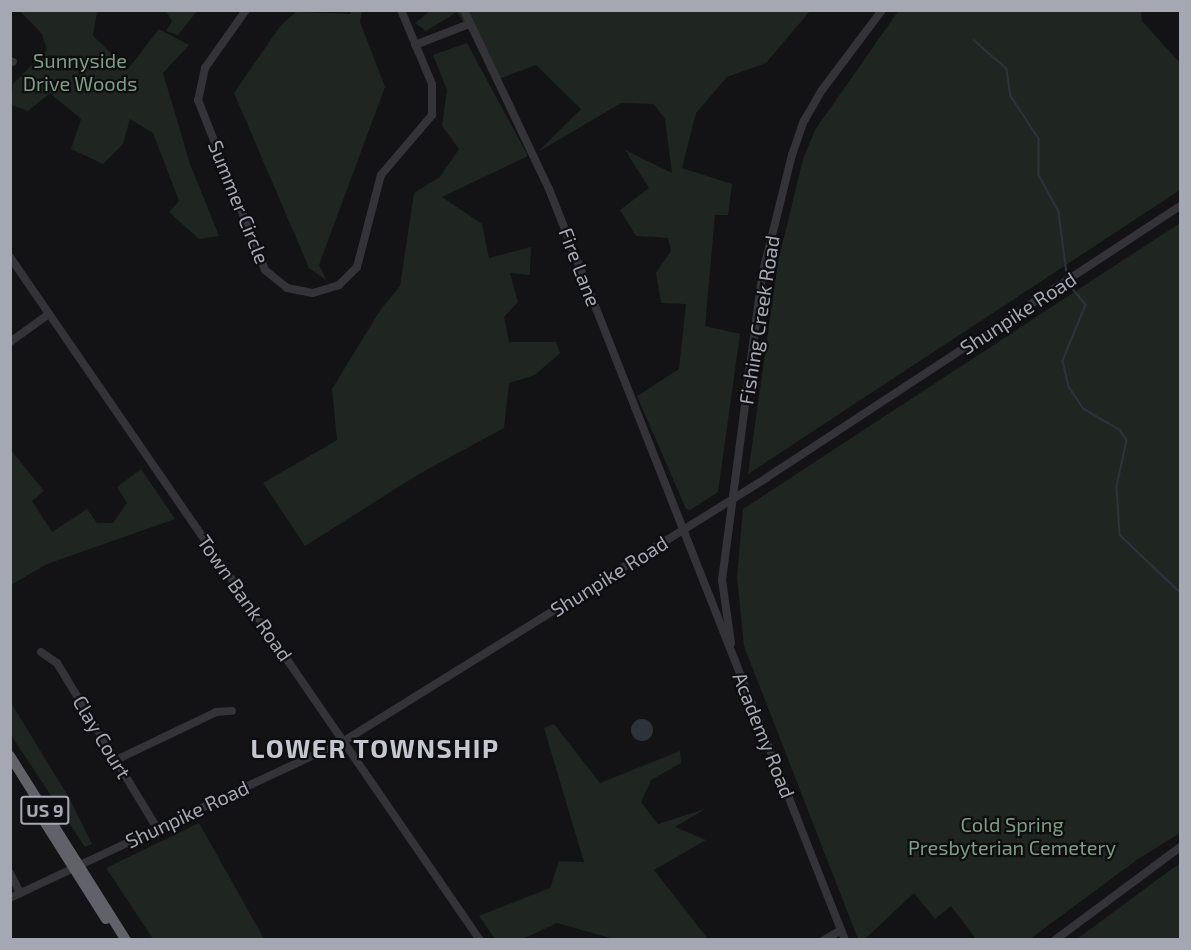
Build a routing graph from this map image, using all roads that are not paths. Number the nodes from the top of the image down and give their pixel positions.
1 (246, 10) edge
2 (401, 10) edge
3 (464, 10) edge
4 (882, 10) edge
5 (469, 24) junction
6 (415, 45) junction
7 (1180, 206) edge
8 (10, 257) edge
9 (49, 314) junction
10 (10, 342) edge
11 (731, 500) junction
12 (683, 530) junction
13 (41, 652) dead end
14 (732, 656) junction
15 (232, 711) dead end
16 (344, 741) junction
17 (10, 756) edge
18 (116, 760) junction
19 (10, 763) edge
20 (157, 828) junction
21 (1180, 847) edge
22 (76, 866) junction
23 (10, 873) edge
24 (20, 893) junction
25 (10, 898) edge
26 (841, 930) junction
27 (120, 939) edge
28 (126, 939) edge
29 (480, 939) edge
30 (824, 939) edge
31 (844, 939) edge
32 (1055, 939) edge

1 - 6 street, Summer Circle
2 - 6 street, Summer Circle
3 - 5 street, Fire Lane
4 - 11 street, Fishing Creek Road
5 - 6 street
5 - 12 street, Fire Lane
7 - 11 street, Shunpike Road
8 - 9 street, Town Bank Road
9 - 10 street
9 - 16 street, Town Bank Road
11 - 12 street, Shunpike Road
11 - 14 street, Fishing Creek Road
12 - 14 street, Academy Road
12 - 16 street, Shunpike Road
13 - 18 street, Clay Court
14 - 26 street, Academy Road
15 - 18 street
16 - 20 street, Shunpike Road
16 - 29 street, Town Bank Road
17 - 22 highway, US 9
18 - 20 street, Clay Court
19 - 22 highway, US 9
20 - 22 street, Shunpike Road
21 - 32 street
22 - 24 street, Shunpike Road
22 - 27 highway, US 9
22 - 28 highway, US 9
23 - 24 street
24 - 25 street, Shunpike Road
26 - 30 street
26 - 31 street, Academy Road

